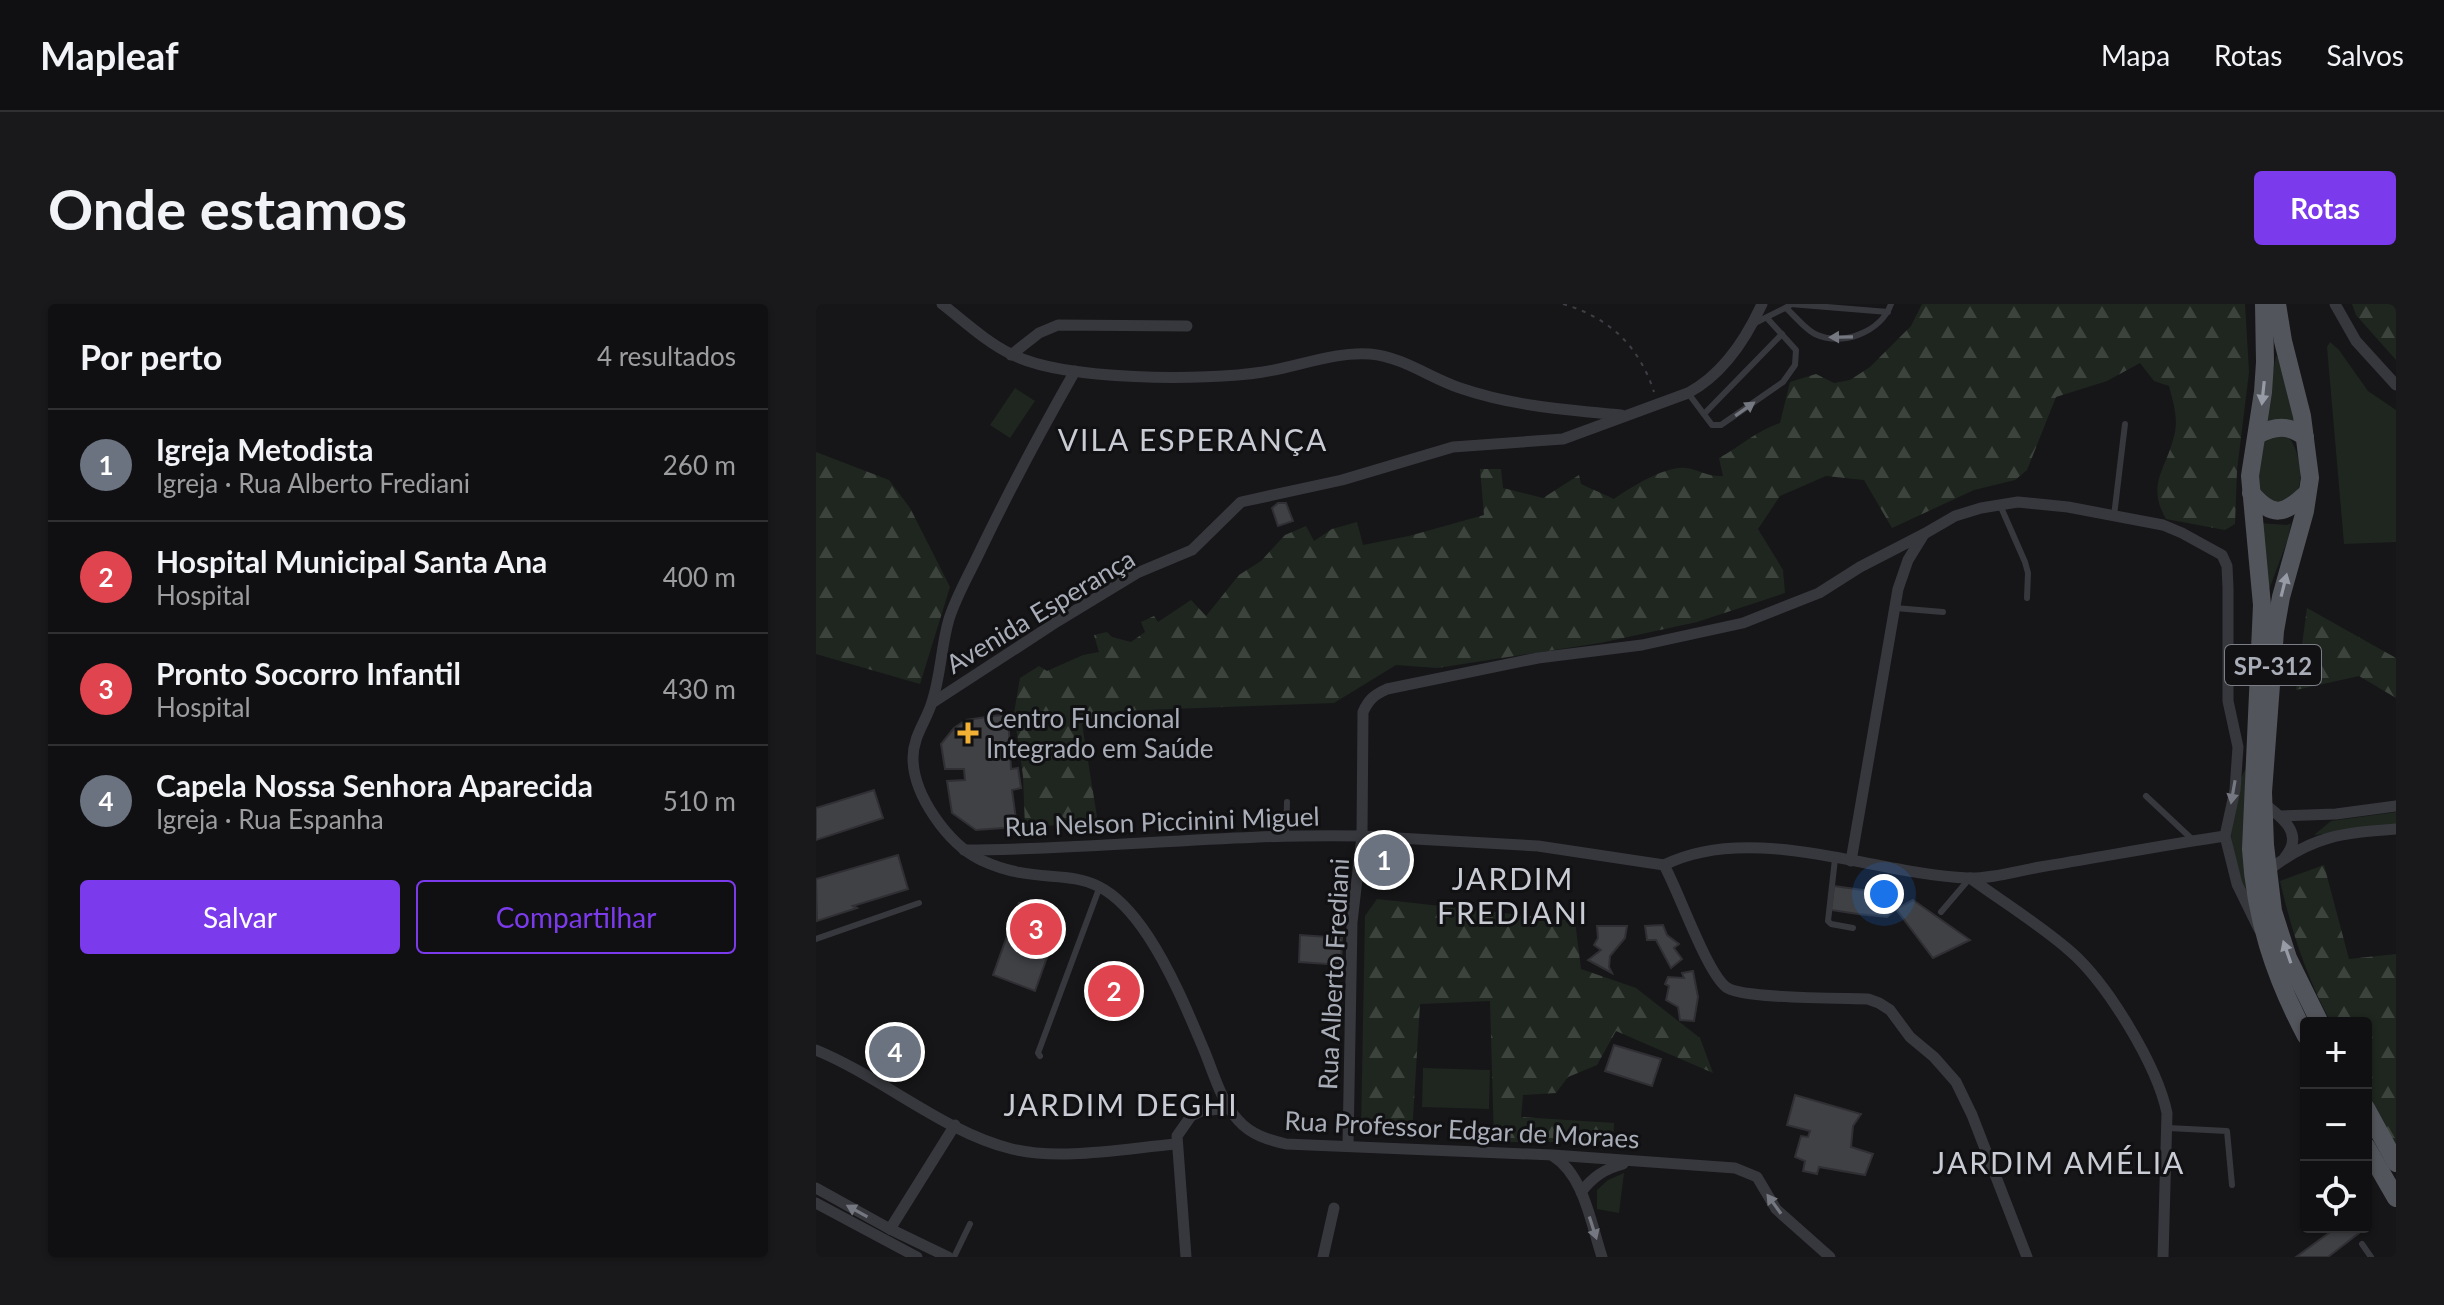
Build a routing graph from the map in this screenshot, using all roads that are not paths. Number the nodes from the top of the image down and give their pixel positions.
1 (942, 304) edge
2 (1762, 304) edge
3 (1891, 304) edge
4 (2264, 304) edge
5 (2277, 304) edge
6 (2335, 304) edge
7 (1789, 305) edge
8 (1888, 312) junction
9 (1767, 318) junction
10 (1753, 324) junction
11 (1187, 326) dead end
12 (1782, 334) junction
13 (1011, 355) junction
14 (1075, 371) junction
15 (2396, 385) edge
16 (1688, 393) junction
17 (1704, 414) junction
18 (1626, 416) junction
19 (2125, 424) dead end
20 (2257, 435) junction
21 (2305, 437) junction
22 (2251, 493) junction
23 (2307, 493) junction
24 (2000, 505) junction
25 (2114, 516) junction
26 (1924, 534) junction
27 (2027, 598) dead end
28 (1894, 608) junction
29 (1943, 612) dead end
30 (932, 703) junction
31 (2254, 730) junction
32 (2238, 747) junction
33 (2146, 796) dead end
34 (1287, 802) dead end
35 (2263, 803) junction
36 (2396, 806) edge
37 (2281, 816) junction
38 (2396, 829) edge
39 (1362, 836) junction
40 (2225, 836) junction
41 (1286, 837) junction
42 (2194, 841) junction
43 (964, 850) junction
44 (2284, 858) junction
45 (1835, 859) junction
46 (1851, 861) junction
47 (1664, 865) junction
48 (2268, 871) junction
49 (1970, 878) junction
50 (1100, 886) junction
51 (919, 903) dead end
52 (1941, 912) dead end
53 (1853, 928) dead end
54 (2263, 935) junction
55 (816, 939) edge
56 (2317, 1017) edge
57 (2300, 1025) edge
58 (816, 1050) edge
59 (1040, 1056) dead end
60 (1230, 1108) junction
61 (2372, 1119) edge
62 (955, 1125) junction
63 (2168, 1128) junction
64 (1177, 1144) junction
65 (1348, 1146) junction
66 (1553, 1155) junction
67 (2372, 1156) edge
68 (1635, 1161) junction
69 (2396, 1163) edge
70 (2232, 1185) dead end
71 (816, 1188) edge
72 (1581, 1192) junction
73 (2396, 1198) edge
74 (816, 1203) edge
75 (1334, 1208) dead end
76 (970, 1224) dead end
77 (890, 1229) junction
78 (2362, 1244) dead end
79 (917, 1257) edge
80 (951, 1257) edge
81 (1186, 1257) edge
82 (1323, 1257) edge
83 (1602, 1257) edge
84 (1830, 1257) edge
85 (2027, 1257) edge
86 (2163, 1257) edge
87 (2371, 1257) edge

1 - 13 street
2 - 10 street, Avenida Esperança
3 - 8 lane
4 -> 20 main road, SP-312
5 - 21 main road, SP-312
6 - 15 street
7 - 8 lane
8 -> 7 lane
7 - 9 lane
9 - 10 lane
9 - 12 lane
10 - 16 street, Avenida Esperança
11 - 13 street
12 - 17 lane
17 -> 12 lane
13 - 14 street
14 - 18 street
14 - 30 street
16 - 17 lane
16 - 18 street, Avenida Esperança
18 - 30 street, Avenida Esperança
19 - 25 lane
20 - 21 main road
20 - 22 main road, SP-312
21 - 23 main road, SP-312
22 - 23 main road
22 - 31 main road, SP-312
35 -> 23 main road, SP-312
24 - 25 street
24 - 26 street
24 - 27 lane
25 - 32 street
26 - 28 street
26 - 39 street
28 - 29 lane
28 - 46 street
30 - 43 street
31 - 32 street
31 - 54 main road, SP-312
32 -> 40 street
33 - 42 lane
34 - 41 lane
35 - 37 street
35 - 48 main road, SP-312
36 - 37 street
37 - 44 street
38 - 44 street
39 - 41 street, Rua Nelson Piccinini Miguel
39 - 47 street, Rua Alberto Frediani
39 - 65 street, Rua Alberto Frediani
40 - 42 street
40 - 54 street
41 - 43 street, Rua Nelson Piccinini Miguel
42 - 49 street
43 - 50 street, Rua Professor Edgar de Moraes
44 - 48 street
45 - 46 street
45 - 47 street
45 - 53 lane
46 - 49 street
47 - 85 street
56 -> 48 main road, SP-312
49 - 52 lane
49 - 63 street
50 - 59 lane
50 - 60 street, Rua Professor Edgar de Moraes
51 - 55 lane
54 - 57 main road, SP-312
58 - 62 street
60 - 64 street
60 - 65 street, Rua Professor Edgar de Moraes
61 - 69 main road
62 - 64 street
62 - 77 street
63 - 70 lane
63 - 86 street
64 - 81 street
65 - 66 street, Rua Professor Edgar de Moraes
66 - 68 street, Rua Professor Edgar de Moraes
66 - 72 street
67 - 73 main road
68 - 72 street
84 -> 68 street, Rua Professor Edgar de Moraes
77 -> 71 street
72 -> 83 street
74 - 79 street
75 - 82 street
76 - 80 lane
77 - 80 street
78 - 87 lane

